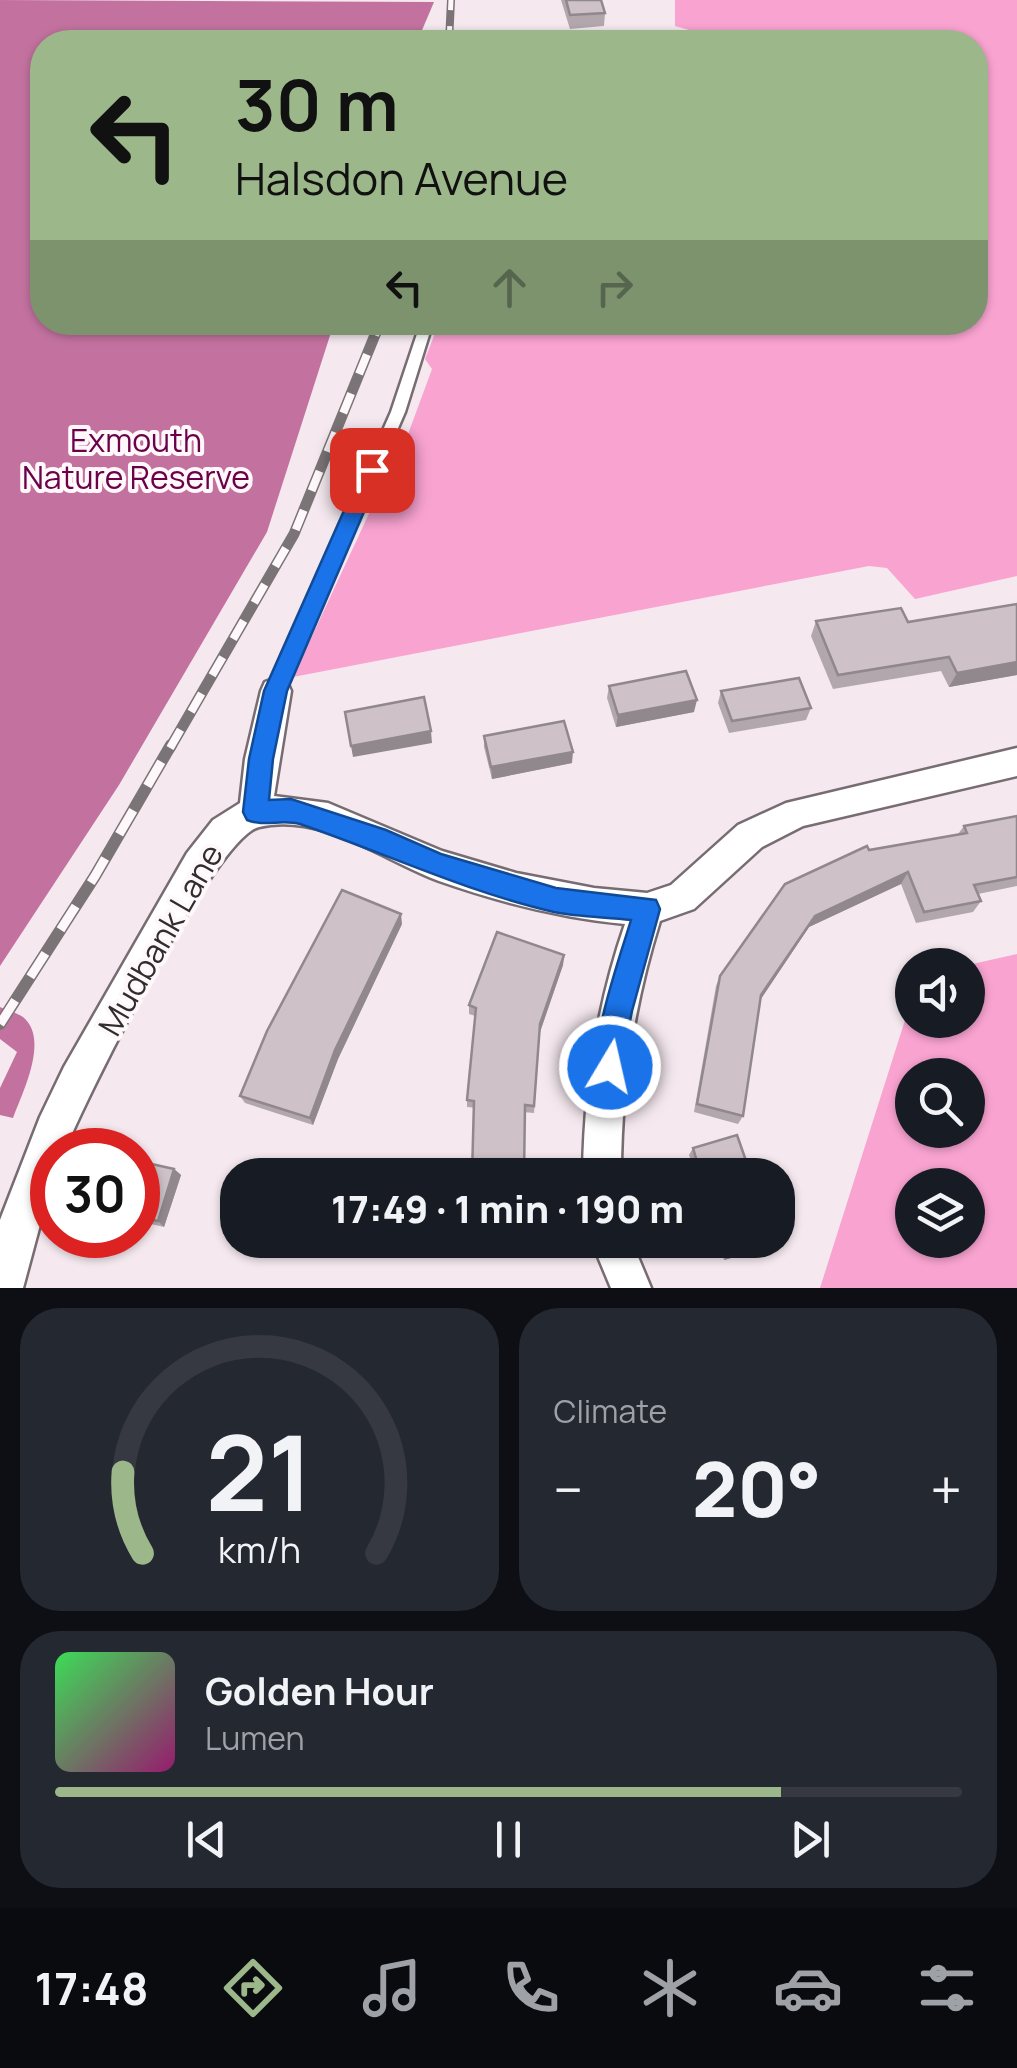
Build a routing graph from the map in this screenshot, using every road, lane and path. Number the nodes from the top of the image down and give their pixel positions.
1 (422, 335) edge
2 (276, 691) joint
3 (1017, 762) edge
4 (256, 812) junction
5 (647, 909) junction
6 (602, 1158) edge
7 (619, 1258) edge
8 (3, 1288) edge
9 (631, 1288) edge

1 - 2 lane
2 - 4 street
3 - 5 street
4 - 5 street
4 - 8 street, Mudbank Lane
5 - 6 street
7 - 9 street

